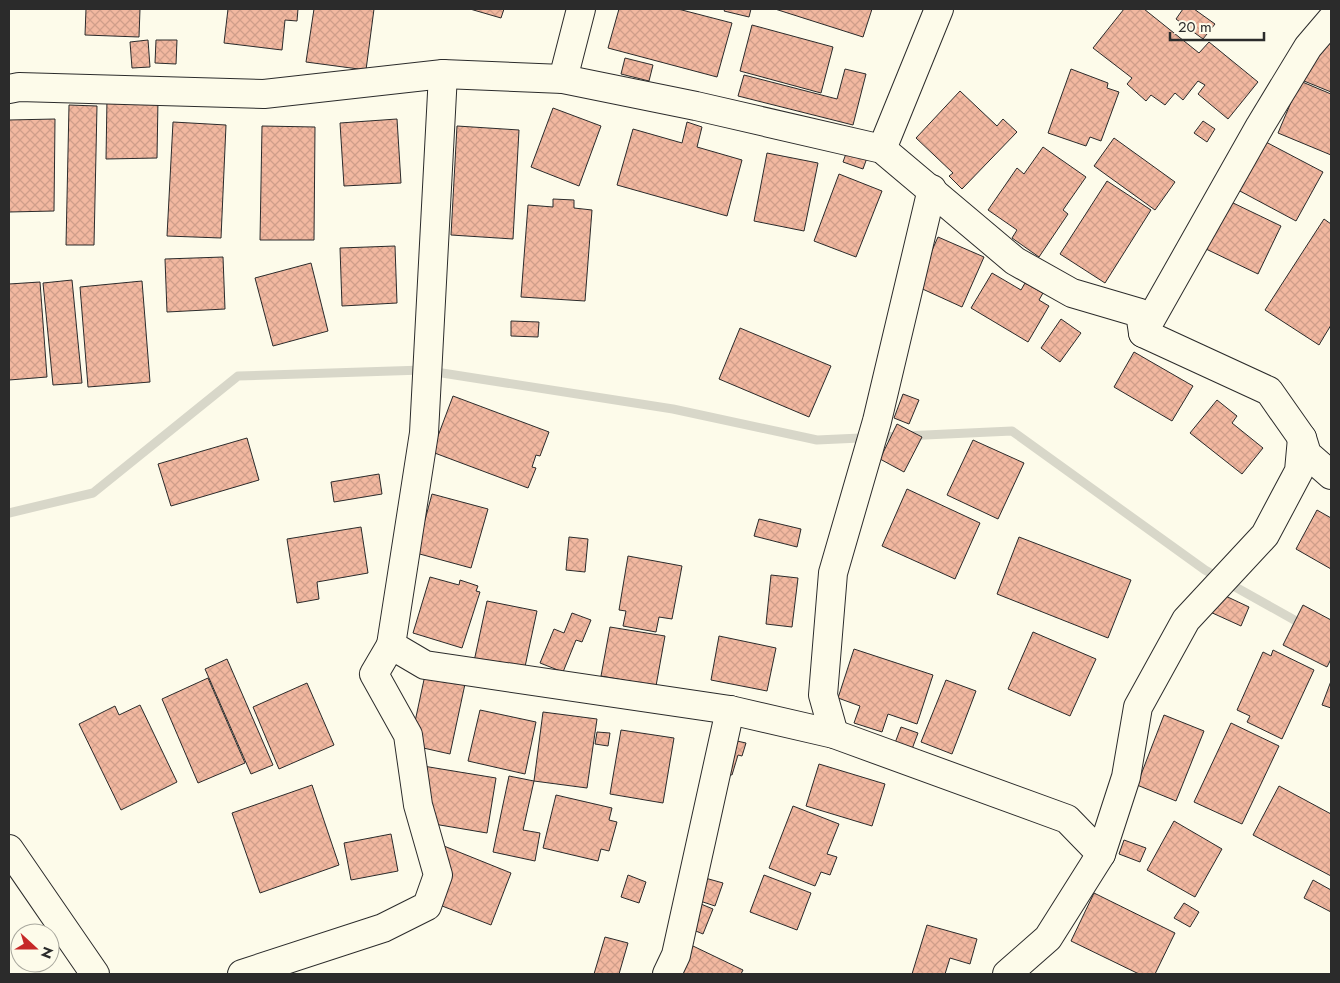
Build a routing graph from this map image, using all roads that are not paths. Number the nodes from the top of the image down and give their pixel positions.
1 (581, 9) edge
2 (938, 9) edge
3 (1331, 20) edge
4 (443, 74) junction
5 (563, 79) junction
6 (9, 89) edge
7 (882, 149) junction
8 (932, 189) junction
9 (1143, 334) junction
10 (1302, 438) junction
11 (1331, 475) edge
12 (391, 645) junction
13 (730, 710) junction
14 (834, 734) junction
15 (9, 849) edge
16 (1101, 854) junction
17 (95, 974) edge
18 (242, 974) edge
19 (667, 974) edge
20 (1007, 974) edge

1 - 5 street
2 - 7 street
3 - 9 street
4 - 5 street
4 - 6 street
4 - 12 street
5 - 7 street
7 - 8 street
8 - 9 street
8 - 14 street
9 - 10 street
10 - 11 street
10 - 16 street
12 - 13 street
12 - 18 street
13 - 14 street
13 - 19 street
14 - 16 street
15 - 17 street
16 - 20 street

